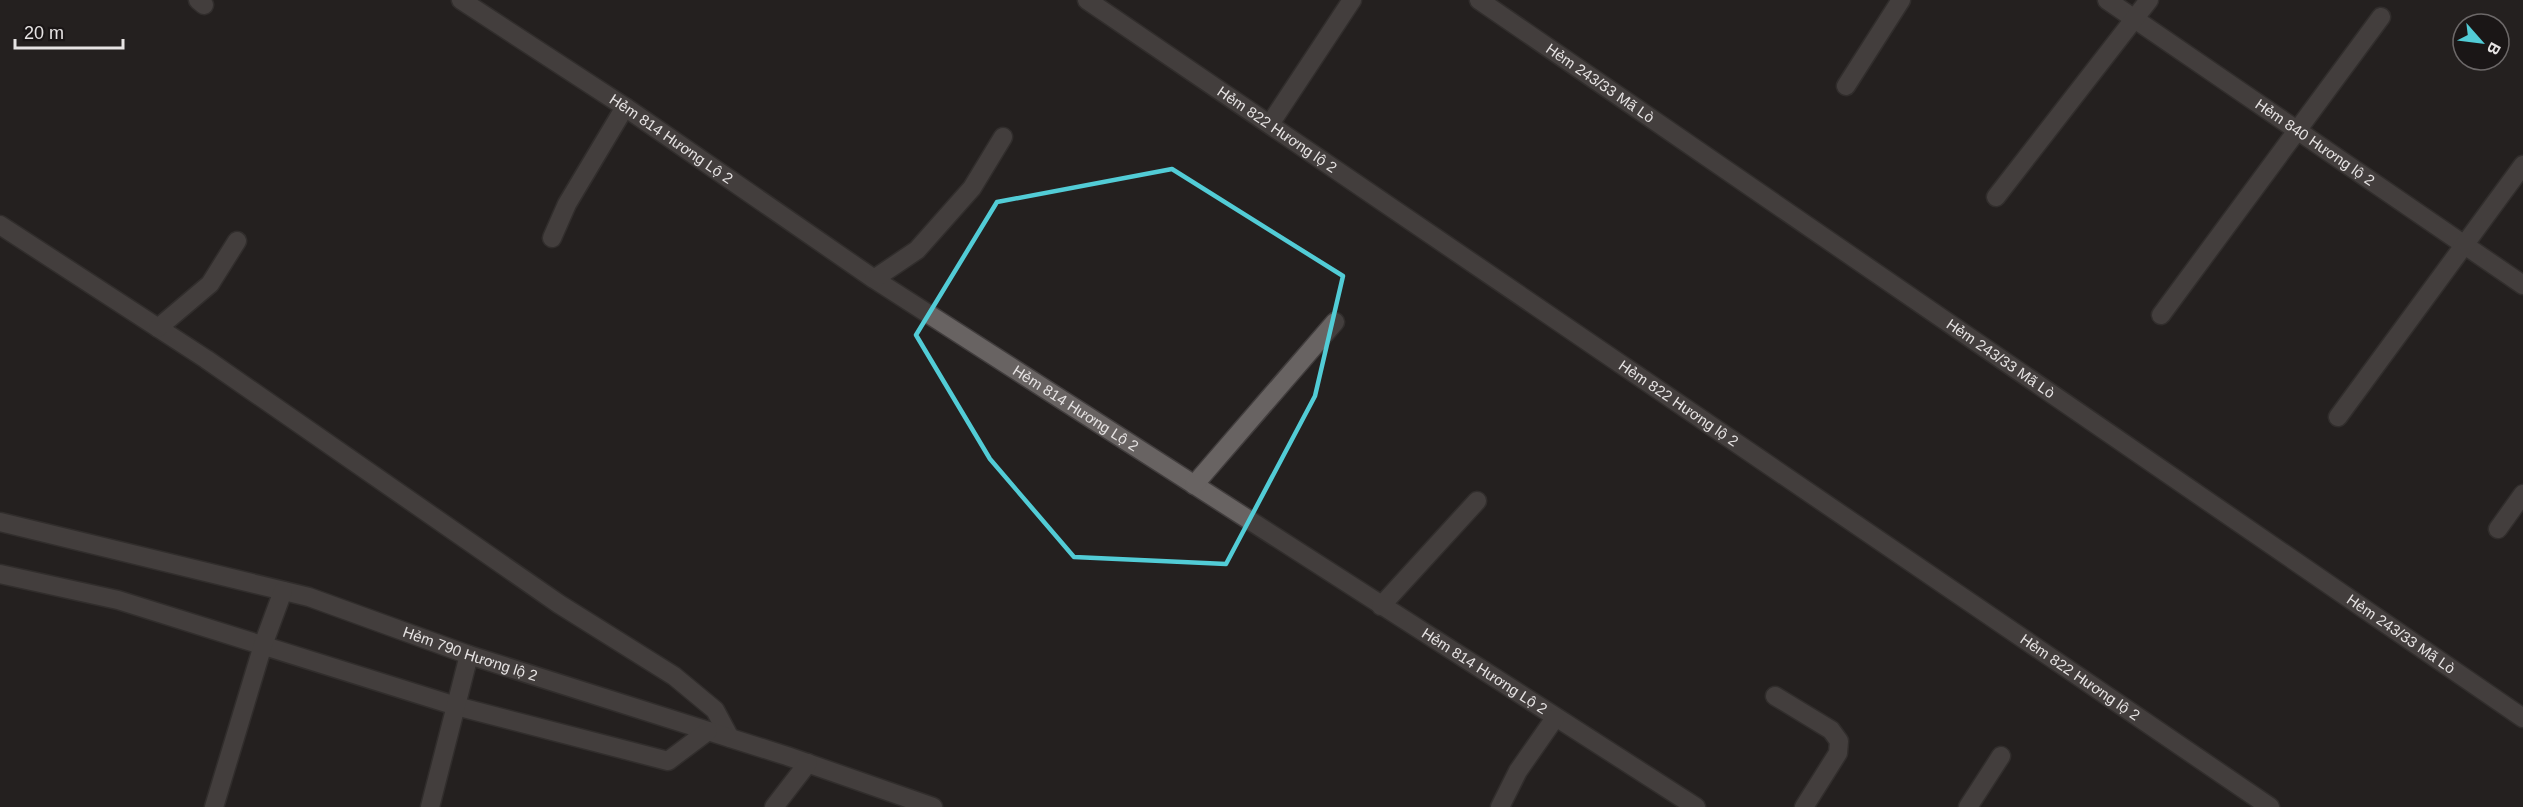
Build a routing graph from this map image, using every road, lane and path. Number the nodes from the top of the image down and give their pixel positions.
1 (461, 0) edge
2 (1087, 0) edge
3 (1352, 0) edge
4 (1479, 0) edge
5 (1901, 0) edge
6 (2107, 0) edge
7 (2149, 0) edge
8 (2381, 16) dead end
9 (2135, 19) junction
10 (1846, 86) dead end
11 (625, 107) junction
12 (1270, 124) junction
13 (2299, 132) junction
14 (1003, 137) dead end
15 (2523, 165) edge
16 (1996, 197) dead end
17 (0, 225) edge
18 (552, 238) dead end
19 (237, 241) dead end
20 (2466, 246) junction
21 (874, 279) junction
22 (2523, 285) edge
23 (2162, 315) dead end
24 (1335, 322) dead end
25 (158, 328) junction
26 (2338, 417) dead end
27 (1194, 485) junction
28 (2523, 494) edge
29 (1477, 501) dead end
30 (0, 522) edge
31 (2498, 529) dead end
32 (0, 573) edge
33 (284, 591) junction
34 (1381, 606) junction
35 (263, 645) junction
36 (469, 655) junction
37 (1775, 696) dead end
38 (456, 706) junction
39 (1555, 718) junction
40 (2523, 718) edge
41 (708, 731) junction
42 (730, 738) junction
43 (2001, 756) dead end
44 (808, 763) junction
45 (214, 807) edge
46 (430, 807) edge
47 (774, 807) edge
48 (933, 807) edge
49 (1500, 807) edge
50 (1696, 807) edge
51 (1804, 807) edge
52 (1968, 807) edge
53 (2270, 807) edge

1 - 11 street, Hẻm 814 Hương Lộ 2
2 - 12 street, Hẻm 822 Hương lộ 2
3 - 12 street
4 - 40 street, Hẻm 243/33 Mã Lò
5 - 10 street
6 - 9 street, Hẻm 840 Hương lộ 2
7 - 9 street
8 - 13 street
9 - 13 street, Hẻm 840 Hương lộ 2
9 - 16 street
11 - 18 street
11 - 21 street, Hẻm 814 Hương Lộ 2
12 - 53 street, Hẻm 822 Hương lộ 2
13 - 20 street, Hẻm 840 Hương lộ 2
13 - 23 street
14 - 21 street
15 - 20 street
17 - 25 street
19 - 25 street
20 - 22 street, Hẻm 840 Hương lộ 2
20 - 26 street
21 - 27 street, Hẻm 814 Hương Lộ 2
24 - 27 street
25 - 42 street
27 - 34 street, Hẻm 814 Hương Lộ 2
28 - 31 street
29 - 34 street
30 - 33 street, Hẻm 790 Hương lộ 2
32 - 35 street
33 - 35 street
33 - 36 street, Hẻm 790 Hương lộ 2
34 - 39 street, Hẻm 814 Hương Lộ 2
35 - 38 street
35 - 45 street
36 - 38 street
36 - 41 street, Hẻm 790 Hương lộ 2
37 - 51 street
38 - 41 street
38 - 46 street
39 - 49 street
39 - 50 street, Hẻm 814 Hương Lộ 2
41 - 42 street, Hẻm 790 Hương lộ 2
42 - 44 street, Hẻm 790 Hương lộ 2
43 - 52 street
44 - 47 street
44 - 48 street, Hẻm 790 Hương lộ 2

